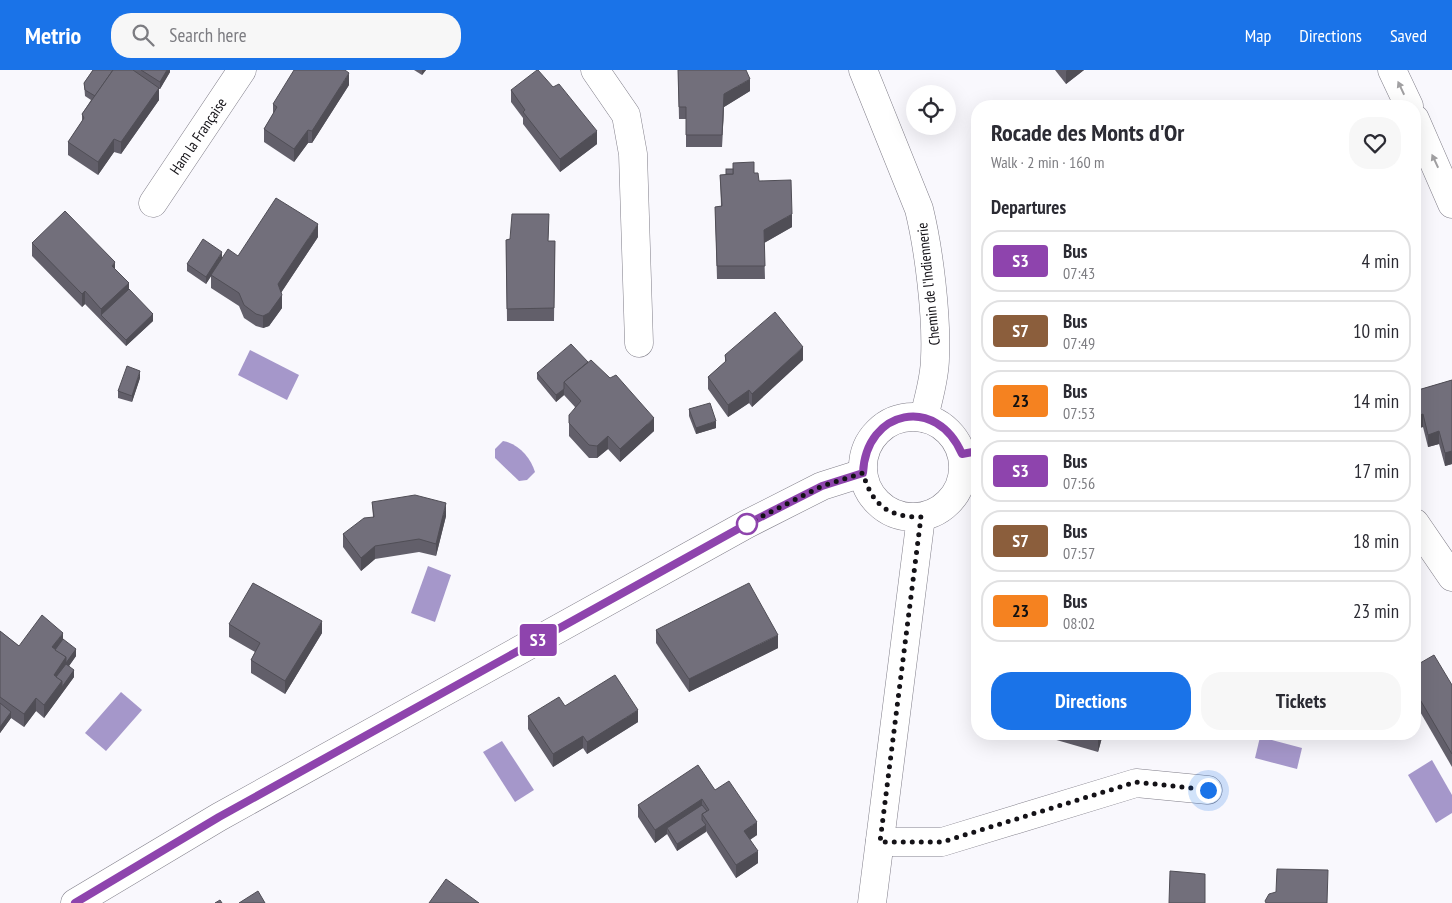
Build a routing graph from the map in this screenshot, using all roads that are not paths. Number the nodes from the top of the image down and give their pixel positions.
1 (242, 70) edge
2 (595, 70) edge
3 (863, 70) edge
4 (1392, 70) edge
5 (1406, 100) edge
6 (1421, 132) edge
7 (153, 202) dead end
8 (1452, 204) edge
9 (639, 342) dead end
10 (924, 418) junction
11 (970, 452) edge
12 (863, 473) junction
13 (921, 517) junction
14 (1421, 532) edge
15 (1452, 577) edge
16 (1208, 790) dead end
17 (880, 842) junction
18 (75, 903) edge
19 (872, 903) edge

1 - 7 street, Ham la Française
2 - 9 street
3 - 10 street, Chemin de l'Indiennerie
5 -> 4 street
8 -> 6 street
10 - 11 street
10 - 12 street
11 - 13 street
12 - 13 street
12 - 18 street
13 - 17 street
14 - 15 street
16 - 17 street
17 - 19 street

